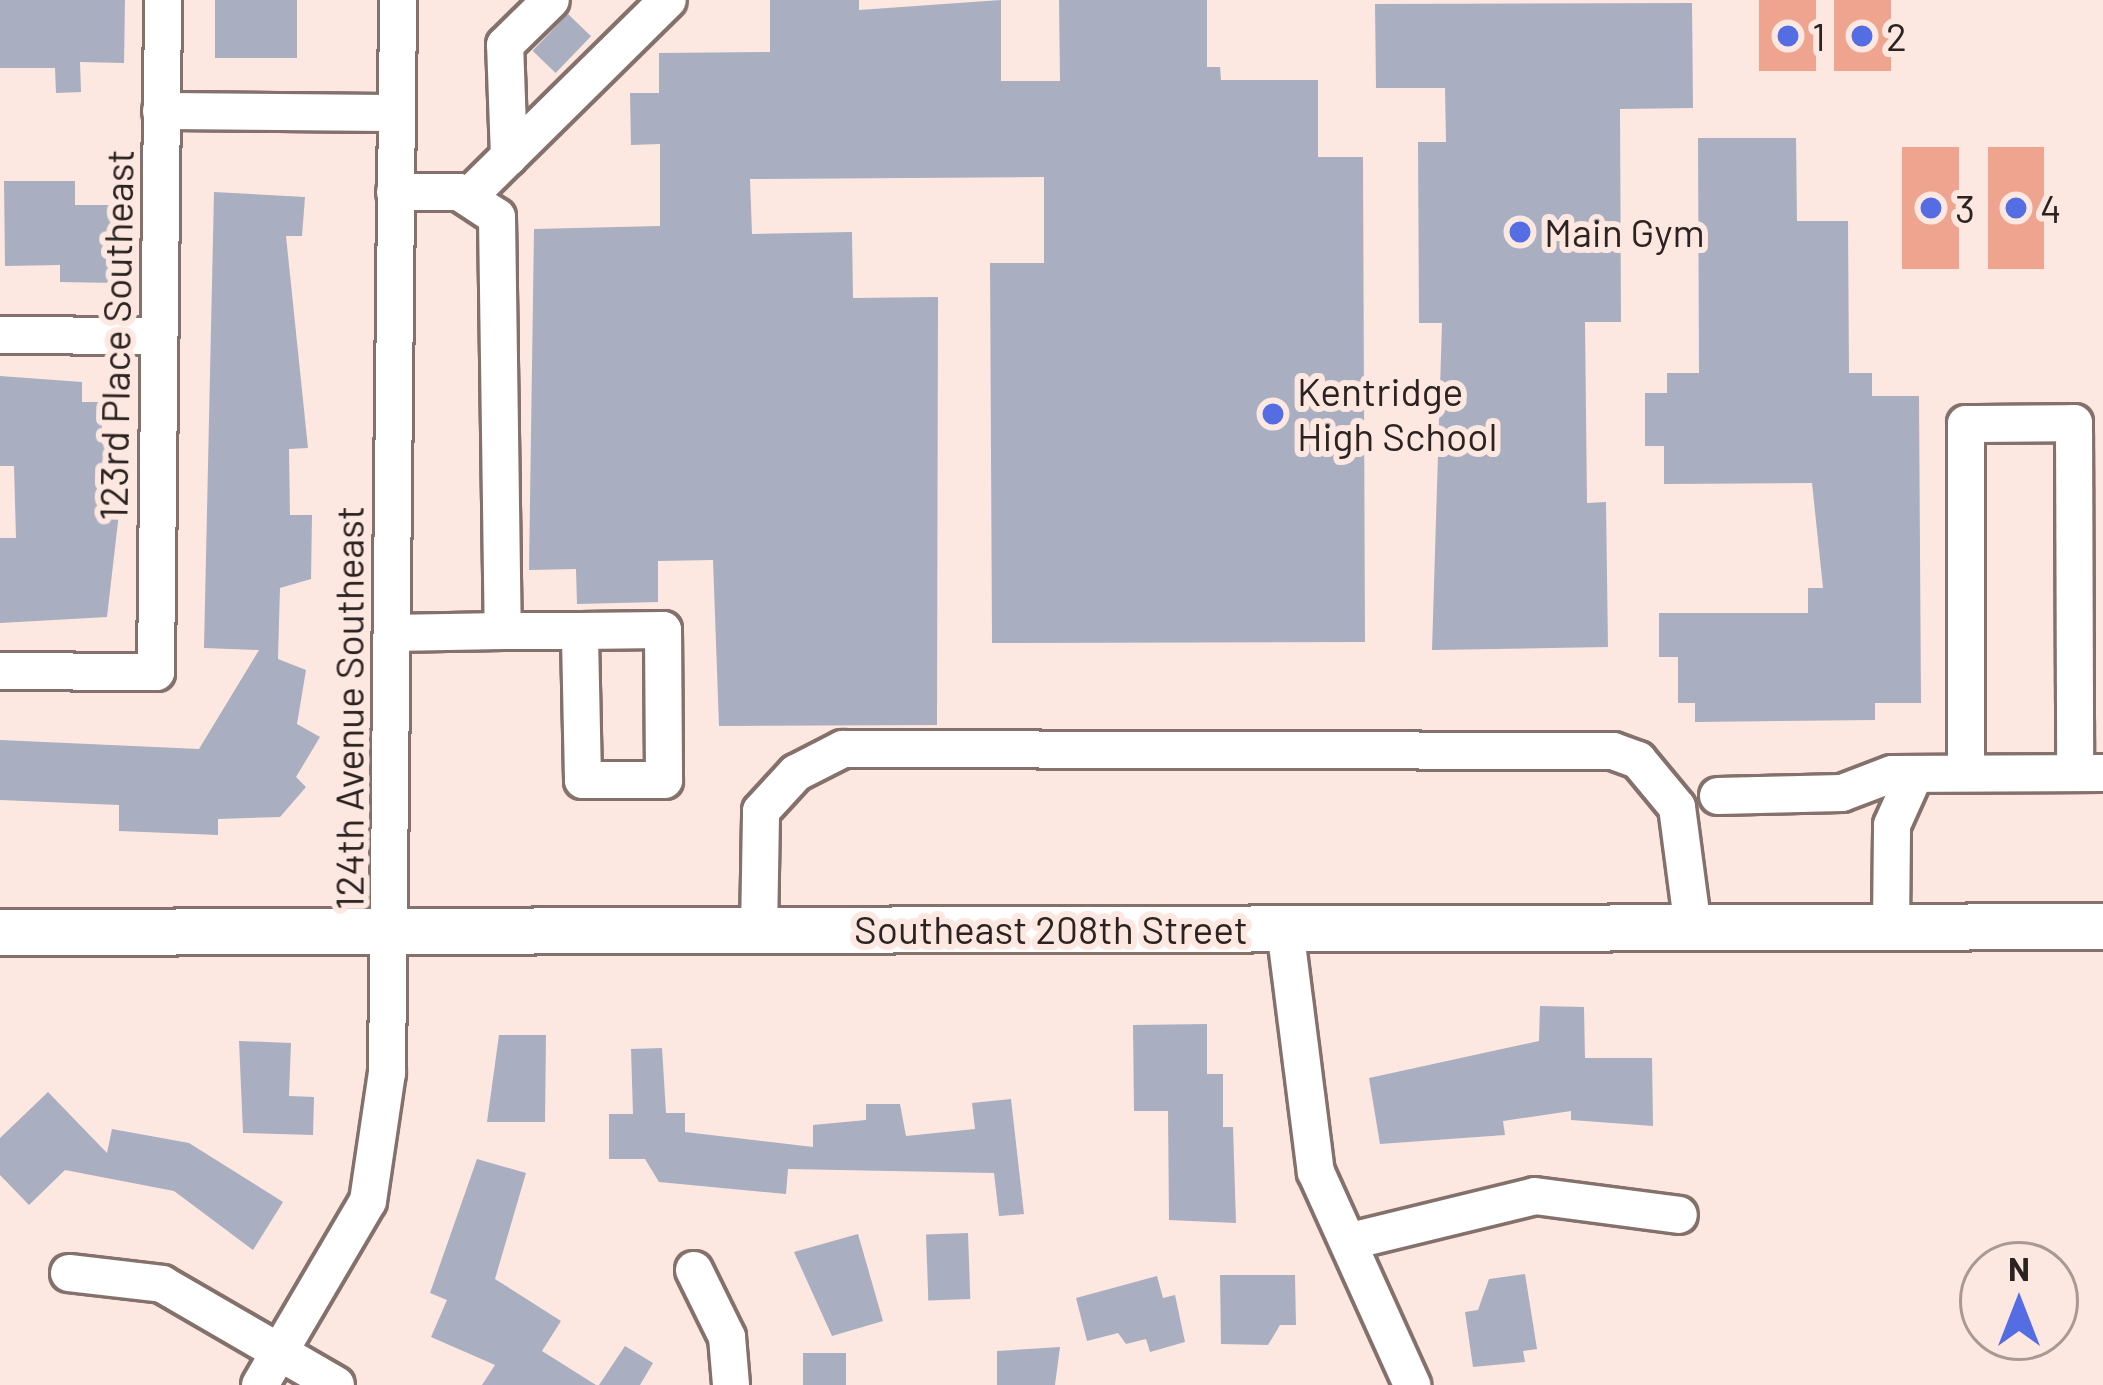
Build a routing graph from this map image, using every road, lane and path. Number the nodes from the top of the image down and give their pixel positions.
1 (163, 0) edge
2 (398, 0) edge
3 (551, 0) edge
4 (668, 0) edge
5 (161, 110) junction
6 (396, 113) junction
7 (509, 157) junction
8 (395, 192) junction
9 (470, 196) junction
10 (0, 335) edge
11 (156, 336) junction
12 (580, 631) junction
13 (392, 632) junction
14 (503, 632) junction
15 (0, 671) edge
16 (1966, 773) junction
17 (2089, 773) edge
18 (1915, 774) junction
19 (1718, 796) dead end
20 (2103, 926) edge
21 (1891, 927) junction
22 (1285, 928) junction
23 (1693, 928) junction
24 (759, 931) junction
25 (0, 932) edge
26 (390, 933) junction
27 (1679, 1215) dead end
28 (1351, 1241) junction
29 (694, 1270) dead end
30 (69, 1273) dead end
31 (284, 1349) junction
32 (260, 1385) edge
33 (336, 1385) edge
34 (730, 1385) edge
35 (1412, 1385) edge

1 - 5 street, 123rd Place Southeast
2 - 6 street, 124th Avenue Southeast
3 - 7 street
4 - 7 street
5 - 6 street
5 - 11 street, 123rd Place Southeast
6 - 8 street, 124th Avenue Southeast
7 - 9 street
8 - 9 street
8 - 13 street, 124th Avenue Southeast
9 - 14 street
10 - 11 street
11 - 15 street, 123rd Place Southeast
12 - 12 street
12 - 14 street
13 - 14 street
13 - 26 street, 124th Avenue Southeast
16 - 17 street
16 - 17 street
16 - 18 street
18 - 19 street
18 - 21 street
20 - 21 main road, Southeast 208th Street
21 - 23 main road, Southeast 208th Street
22 - 23 main road, Southeast 208th Street
22 - 24 main road, Southeast 208th Street
22 - 28 street
23 - 24 street
24 - 26 main road, Southeast 208th Street
25 - 26 main road, Southeast 208th Street
26 - 31 street, 124th Avenue Southeast
27 - 28 street
28 - 35 street
29 - 34 street
30 - 31 street
31 - 32 street, 124th Avenue Southeast
31 - 33 street

